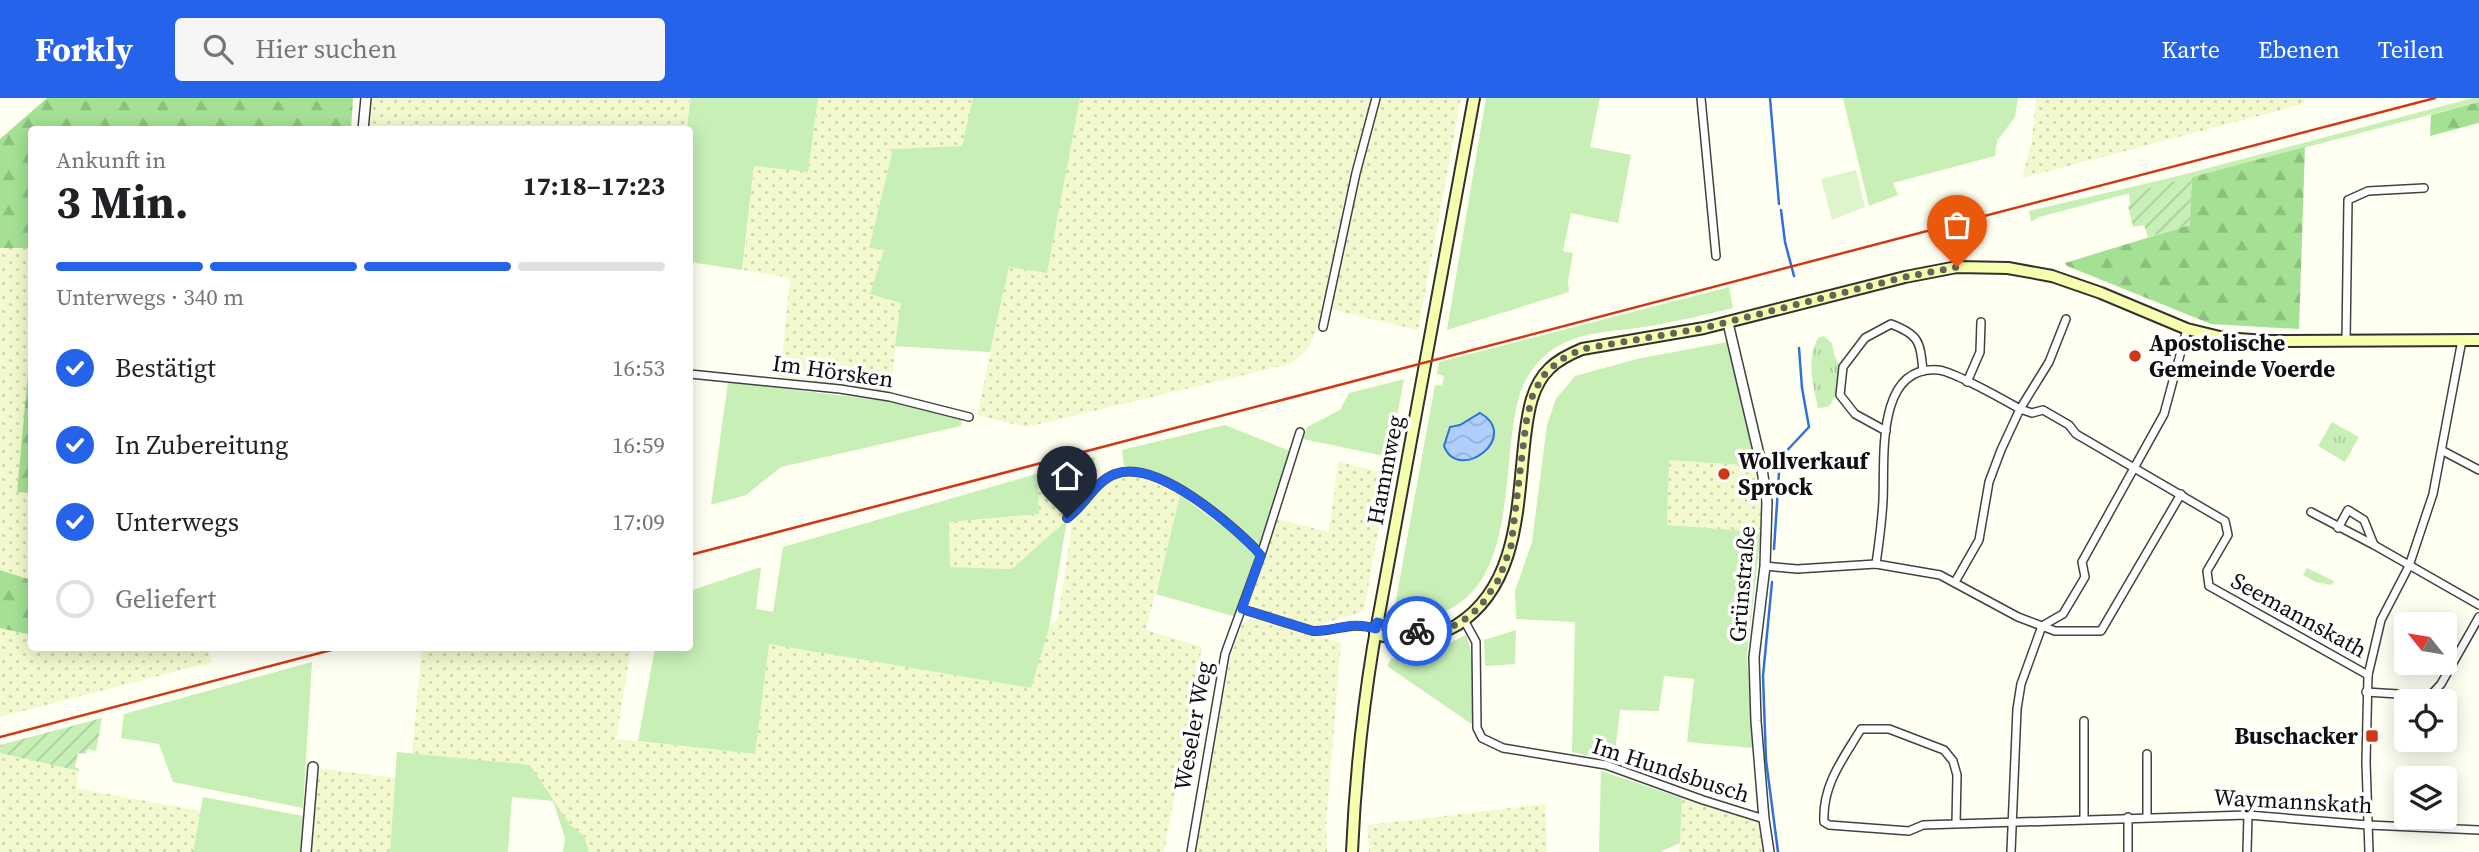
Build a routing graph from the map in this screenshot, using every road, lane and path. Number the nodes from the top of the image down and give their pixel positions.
1 (366, 98) edge
2 (1376, 98) edge
3 (1474, 98) edge
4 (1700, 98) edge
5 (363, 126) edge
6 (2424, 188) dead end
7 (1716, 256) dead end
8 (2066, 319) dead end
9 (1981, 322) dead end
10 (1728, 323) junction
11 (1323, 327) dead end
12 (2187, 328) junction
13 (2462, 340) junction
14 (2479, 340) edge
15 (2346, 341) junction
16 (1923, 372) junction
17 (693, 374) edge
18 (1967, 382) junction
19 (2020, 409) junction
20 (969, 417) dead end
21 (1886, 431) junction
22 (1300, 432) dead end
23 (2443, 450) junction
24 (2134, 467) junction
25 (2479, 470) edge
26 (2180, 494) junction
27 (2311, 512) dead end
28 (1067, 518) dead end
29 (2338, 528) junction
30 (2374, 545) junction
31 (1261, 555) junction
32 (1876, 564) junction
33 (1765, 566) junction
34 (2409, 566) junction
35 (1955, 582) junction
36 (2479, 606) edge
37 (1242, 609) junction
38 (2479, 617) edge
39 (1460, 623) junction
40 (2042, 626) junction
41 (1376, 628) junction
42 (2368, 675) junction
43 (2366, 692) junction
44 (2084, 721) dead end
45 (2147, 754) dead end
46 (313, 767) dead end
47 (2248, 815) junction
48 (2128, 817) junction
49 (2147, 817) junction
50 (2084, 818) junction
51 (1764, 819) junction
52 (2012, 822) junction
53 (1956, 824) junction
54 (2368, 825) junction
55 (2479, 830) edge
56 (306, 852) edge
57 (1191, 852) edge
58 (1352, 852) edge
59 (1769, 852) edge
60 (2011, 852) edge
61 (2127, 852) edge
62 (2247, 852) edge
63 (2369, 852) edge

1 - 5 street
2 - 11 street
3 - 41 main road, Hammweg
4 - 7 street
6 - 15 street
8 - 19 street
9 - 18 street
10 - 12 main road
10 - 33 street, Grünstraße
10 - 39 main road
12 - 15 main road
12 - 24 street
13 - 14 main road
13 - 15 main road
13 - 23 street
16 - 18 street, Seemannskath
16 - 21 street
16 - 21 street
17 - 20 street, Im Hörsken
18 - 19 street, Seemannskath
19 - 24 street, Seemannskath
19 - 35 street
21 - 32 street
22 - 31 street, Weseler Weg
23 - 25 street
23 - 34 street
24 - 26 street, Seemannskath
24 - 40 street
26 - 40 street
26 - 42 street, Seemannskath
27 - 29 street
28 - 31 street
29 - 30 street
29 - 30 street
30 - 34 street
31 - 37 street, Weseler Weg
32 - 33 street
32 - 35 street
33 - 51 street, Grünstraße
34 - 36 street
34 - 42 street
35 - 40 street
37 - 41 street
37 - 57 street, Weseler Weg
38 - 43 street
39 - 41 main road
39 - 51 street, Im Hundsbusch
40 - 52 street
41 - 58 main road, Hammweg
42 - 43 street
43 - 54 street
44 - 50 street
45 - 49 street
46 - 56 street
47 - 49 street, Waymannskath
47 - 54 street, Waymannskath
47 - 62 street
48 - 49 street, Waymannskath
48 - 50 street, Waymannskath
48 - 61 street
50 - 52 street, Waymannskath
51 - 59 street, Grünstraße
52 - 53 street, Waymannskath
52 - 60 street
53 - 53 street, Waymannskath
54 - 55 street, Waymannskath
54 - 63 street

